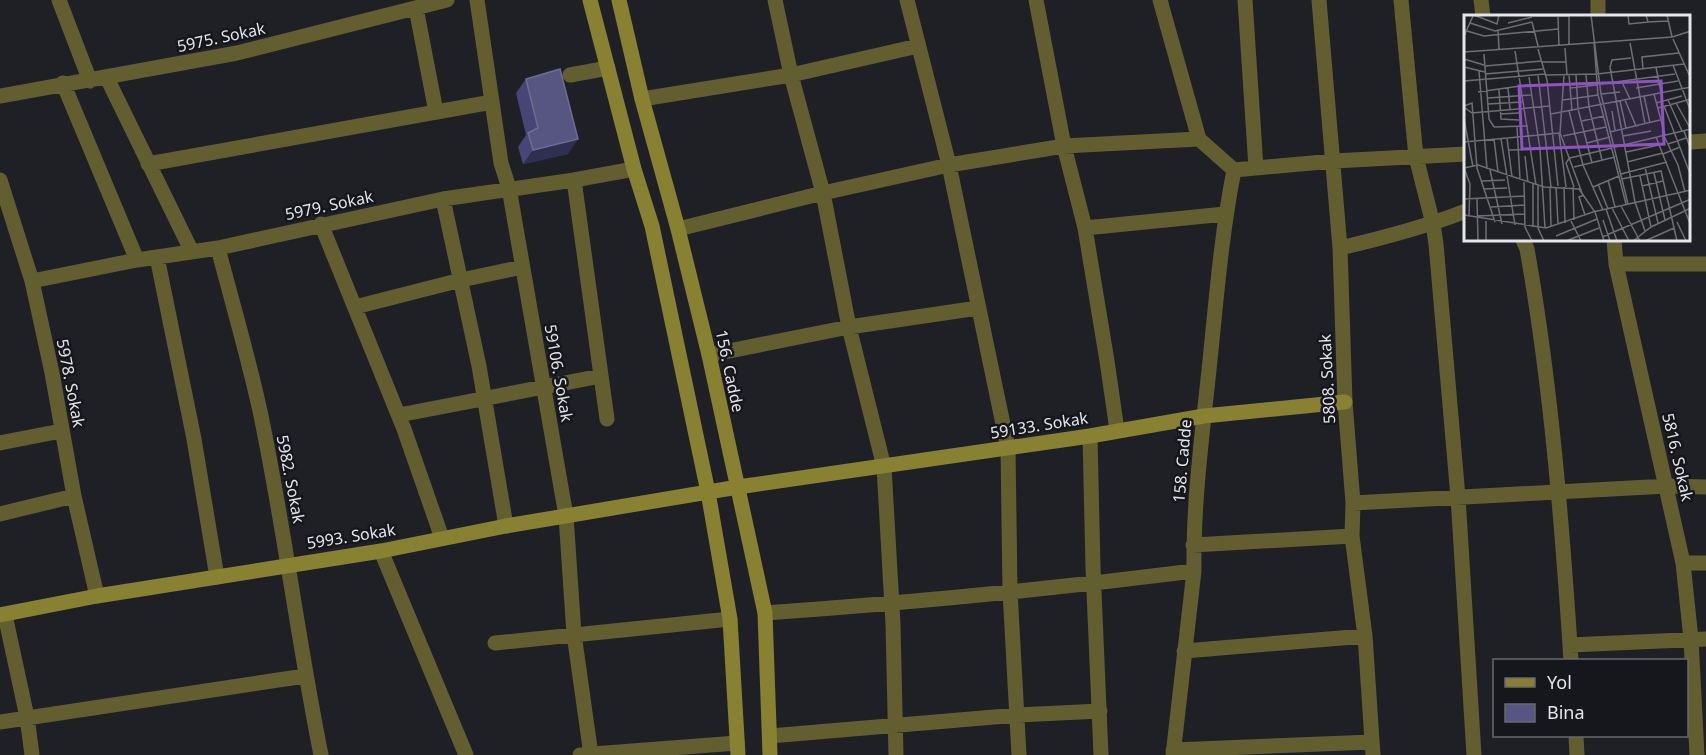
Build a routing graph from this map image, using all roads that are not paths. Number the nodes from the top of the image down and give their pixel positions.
1 (59, 0) edge
2 (447, 0) edge
3 (477, 0) edge
4 (590, 0) edge
5 (619, 0) edge
6 (775, 0) edge
7 (907, 0) edge
8 (1036, 0) edge
9 (1160, 0) edge
10 (1245, 0) edge
11 (1319, 0) edge
12 (1401, 0) edge
13 (1481, 0) edge
14 (416, 8) junction
15 (1483, 15) edge
16 (918, 46) junction
17 (608, 68) junction
18 (570, 75) dead end
19 (791, 75) junction
20 (107, 78) junction
21 (90, 81) junction
22 (63, 83) junction
23 (0, 96) edge
24 (642, 99) junction
25 (492, 102) junction
26 (436, 112) junction
27 (1199, 139) junction
28 (1706, 141) edge
29 (1691, 142) edge
30 (1064, 146) junction
31 (1464, 154) edge
32 (1416, 157) junction
33 (1334, 161) junction
34 (148, 164) junction
35 (949, 165) junction
36 (1256, 168) junction
37 (634, 169) junction
38 (1234, 170) junction
39 (0, 180) edge
40 (574, 180) junction
41 (509, 188) junction
42 (823, 193) junction
43 (443, 199) junction
44 (1464, 212) edge
45 (1225, 214) junction
46 (321, 224) junction
47 (1433, 224) junction
48 (1085, 228) junction
49 (678, 229) junction
50 (1524, 242) edge
51 (1614, 242) edge
52 (218, 248) junction
53 (1340, 248) junction
54 (192, 252) junction
55 (157, 257) junction
56 (137, 260) junction
57 (1616, 264) junction
58 (1706, 264) edge
59 (522, 267) junction
60 (461, 280) junction
61 (32, 281) junction
62 (355, 307) junction
63 (978, 308) junction
64 (849, 327) junction
65 (709, 355) junction
66 (601, 376) junction
67 (543, 386) junction
68 (485, 399) junction
69 (1345, 402) junction
70 (399, 416) junction
71 (1204, 416) junction
72 (607, 419) dead end
73 (1117, 430) junction
74 (61, 431) junction
75 (1090, 436) junction
76 (0, 443) edge
77 (1008, 448) junction
78 (884, 468) junction
79 (1667, 486) junction
80 (1706, 487) edge
81 (738, 488) junction
82 (708, 492) junction
83 (1557, 493) junction
84 (74, 496) junction
85 (1458, 497) junction
86 (1353, 503) junction
87 (0, 514) edge
88 (566, 516) junction
89 (506, 526) junction
90 (1352, 536) junction
91 (442, 538) junction
92 (1193, 545) junction
93 (381, 551) junction
94 (1706, 562) edge
95 (1683, 563) junction
96 (289, 564) junction
97 (1194, 571) junction
98 (217, 577) junction
99 (1094, 584) junction
100 (1010, 591) junction
101 (97, 596) junction
102 (891, 604) junction
103 (765, 613) junction
104 (3, 615) edge
105 (730, 619) junction
106 (574, 634) junction
107 (1365, 636) junction
108 (1699, 639) edge
109 (495, 643) dead end
110 (1184, 651) junction
111 (1570, 653) edge
112 (305, 676) junction
113 (1100, 711) junction
114 (1018, 715) junction
115 (27, 717) junction
116 (0, 722) edge
117 (895, 726) junction
118 (770, 736) junction
119 (1576, 737) edge
120 (738, 749) edge
121 (1372, 749) edge
122 (1173, 752) edge
123 (587, 754) edge
124 (32, 755) edge
125 (321, 755) edge
126 (466, 755) edge
127 (770, 755) edge
128 (897, 755) edge
129 (1020, 755) edge
130 (1101, 755) edge
131 (1474, 755) edge
132 (1577, 755) edge
133 (1697, 755) edge

1 - 21 street
2 - 14 street, 5975. Sokak
3 - 25 street, 59106. Sokak
4 - 17 street
5 - 24 street, 156. Cadde
6 - 19 street
7 - 16 street
8 - 30 street
9 - 27 street
10 - 36 street
11 - 33 street, 5808. Sokak
12 - 32 street
13 - 15 street
14 - 20 street, 5975. Sokak
14 - 26 street
16 - 19 street
16 - 35 street
17 - 18 street
17 - 37 street
19 - 24 street
19 - 42 street
20 - 21 street, 5975. Sokak
20 - 34 street
21 - 22 street, 5975. Sokak
22 - 23 street, 5975. Sokak
22 - 56 street
24 - 49 street, 156. Cadde
25 - 26 street
25 - 41 street, 59106. Sokak
26 - 34 street
27 - 30 street
27 - 38 street
28 - 29 street
30 - 35 street
30 - 48 street
31 - 32 street
32 - 33 street
32 - 47 street
33 - 36 street
33 - 53 street, 5808. Sokak
34 - 54 street
35 - 42 street
35 - 63 street
36 - 38 street
37 - 40 street, 5979. Sokak
37 - 82 street
38 - 45 street, 158. Cadde
39 - 61 street, 5978. Sokak
40 - 41 street, 5979. Sokak
40 - 66 street
41 - 43 street, 5979. Sokak
41 - 59 street, 59106. Sokak
42 - 49 street
42 - 64 street
43 - 46 street, 5979. Sokak
43 - 60 street
44 - 47 street
45 - 48 street
45 - 71 street, 158. Cadde
46 - 52 street, 5979. Sokak
46 - 62 street
47 - 53 street
47 - 85 street
48 - 73 street
49 - 65 street, 156. Cadde
50 - 83 street
51 - 57 street, 5816. Sokak
52 - 54 street, 5979. Sokak
52 - 96 street, 5982. Sokak
53 - 69 street, 5808. Sokak
54 - 55 street, 5979. Sokak
55 - 56 street, 5979. Sokak
55 - 98 street
56 - 61 street, 5979. Sokak
57 - 58 street
57 - 79 street, 5816. Sokak
59 - 60 street
59 - 67 street, 59106. Sokak
60 - 62 street
60 - 68 street
61 - 74 street, 5978. Sokak
62 - 70 street
63 - 64 street
63 - 77 street
64 - 65 street
64 - 78 street
65 - 81 street, 156. Cadde
66 - 67 street
66 - 72 street
67 - 68 street
67 - 88 street, 59106. Sokak
68 - 70 street
68 - 89 street
69 - 71 street, 59133. Sokak
69 - 86 street, 5808. Sokak
70 - 91 street
71 - 73 street, 59133. Sokak
71 - 92 street, 158. Cadde
73 - 75 street, 59133. Sokak
74 - 76 street
74 - 84 street, 5978. Sokak
75 - 77 street, 59133. Sokak
75 - 99 street
77 - 78 street, 59133. Sokak
77 - 100 street
78 - 81 street, 59133. Sokak
78 - 102 street
79 - 80 street
79 - 83 street
79 - 95 street, 5816. Sokak
81 - 82 street, 59133. Sokak
81 - 103 street, 156. Cadde
82 - 88 street, 5993. Sokak
82 - 105 street
83 - 85 street
83 - 111 street
84 - 87 street
84 - 101 street, 5978. Sokak
85 - 86 street
85 - 131 street
86 - 90 street, 5808. Sokak
88 - 89 street, 5993. Sokak
88 - 106 street, 59106. Sokak
89 - 91 street, 5993. Sokak
90 - 92 street
90 - 107 street, 5808. Sokak
91 - 93 street, 5993. Sokak
92 - 97 street, 158. Cadde
93 - 96 street, 5993. Sokak
93 - 126 street
94 - 95 street
95 - 108 street, 5816. Sokak
96 - 98 street, 5993. Sokak
96 - 112 street, 5982. Sokak
97 - 99 street
97 - 110 street, 158. Cadde
98 - 101 street, 5993. Sokak
99 - 100 street
99 - 113 street
100 - 102 street
100 - 114 street
101 - 104 street, 5993. Sokak
102 - 103 street
102 - 117 street
103 - 118 street, 156. Cadde
104 - 115 street
105 - 106 street
105 - 120 street
106 - 109 street
106 - 123 street, 59106. Sokak
107 - 110 street
107 - 121 street, 5808. Sokak
108 - 111 street
108 - 133 street, 5816. Sokak
110 - 122 street, 158. Cadde
112 - 115 street
112 - 125 street, 5982. Sokak
113 - 114 street
113 - 130 street
114 - 117 street
114 - 129 street
115 - 116 street
115 - 124 street
117 - 118 street
117 - 128 street
118 - 127 street, 156. Cadde
119 - 132 street
120 - 123 street
121 - 122 street

